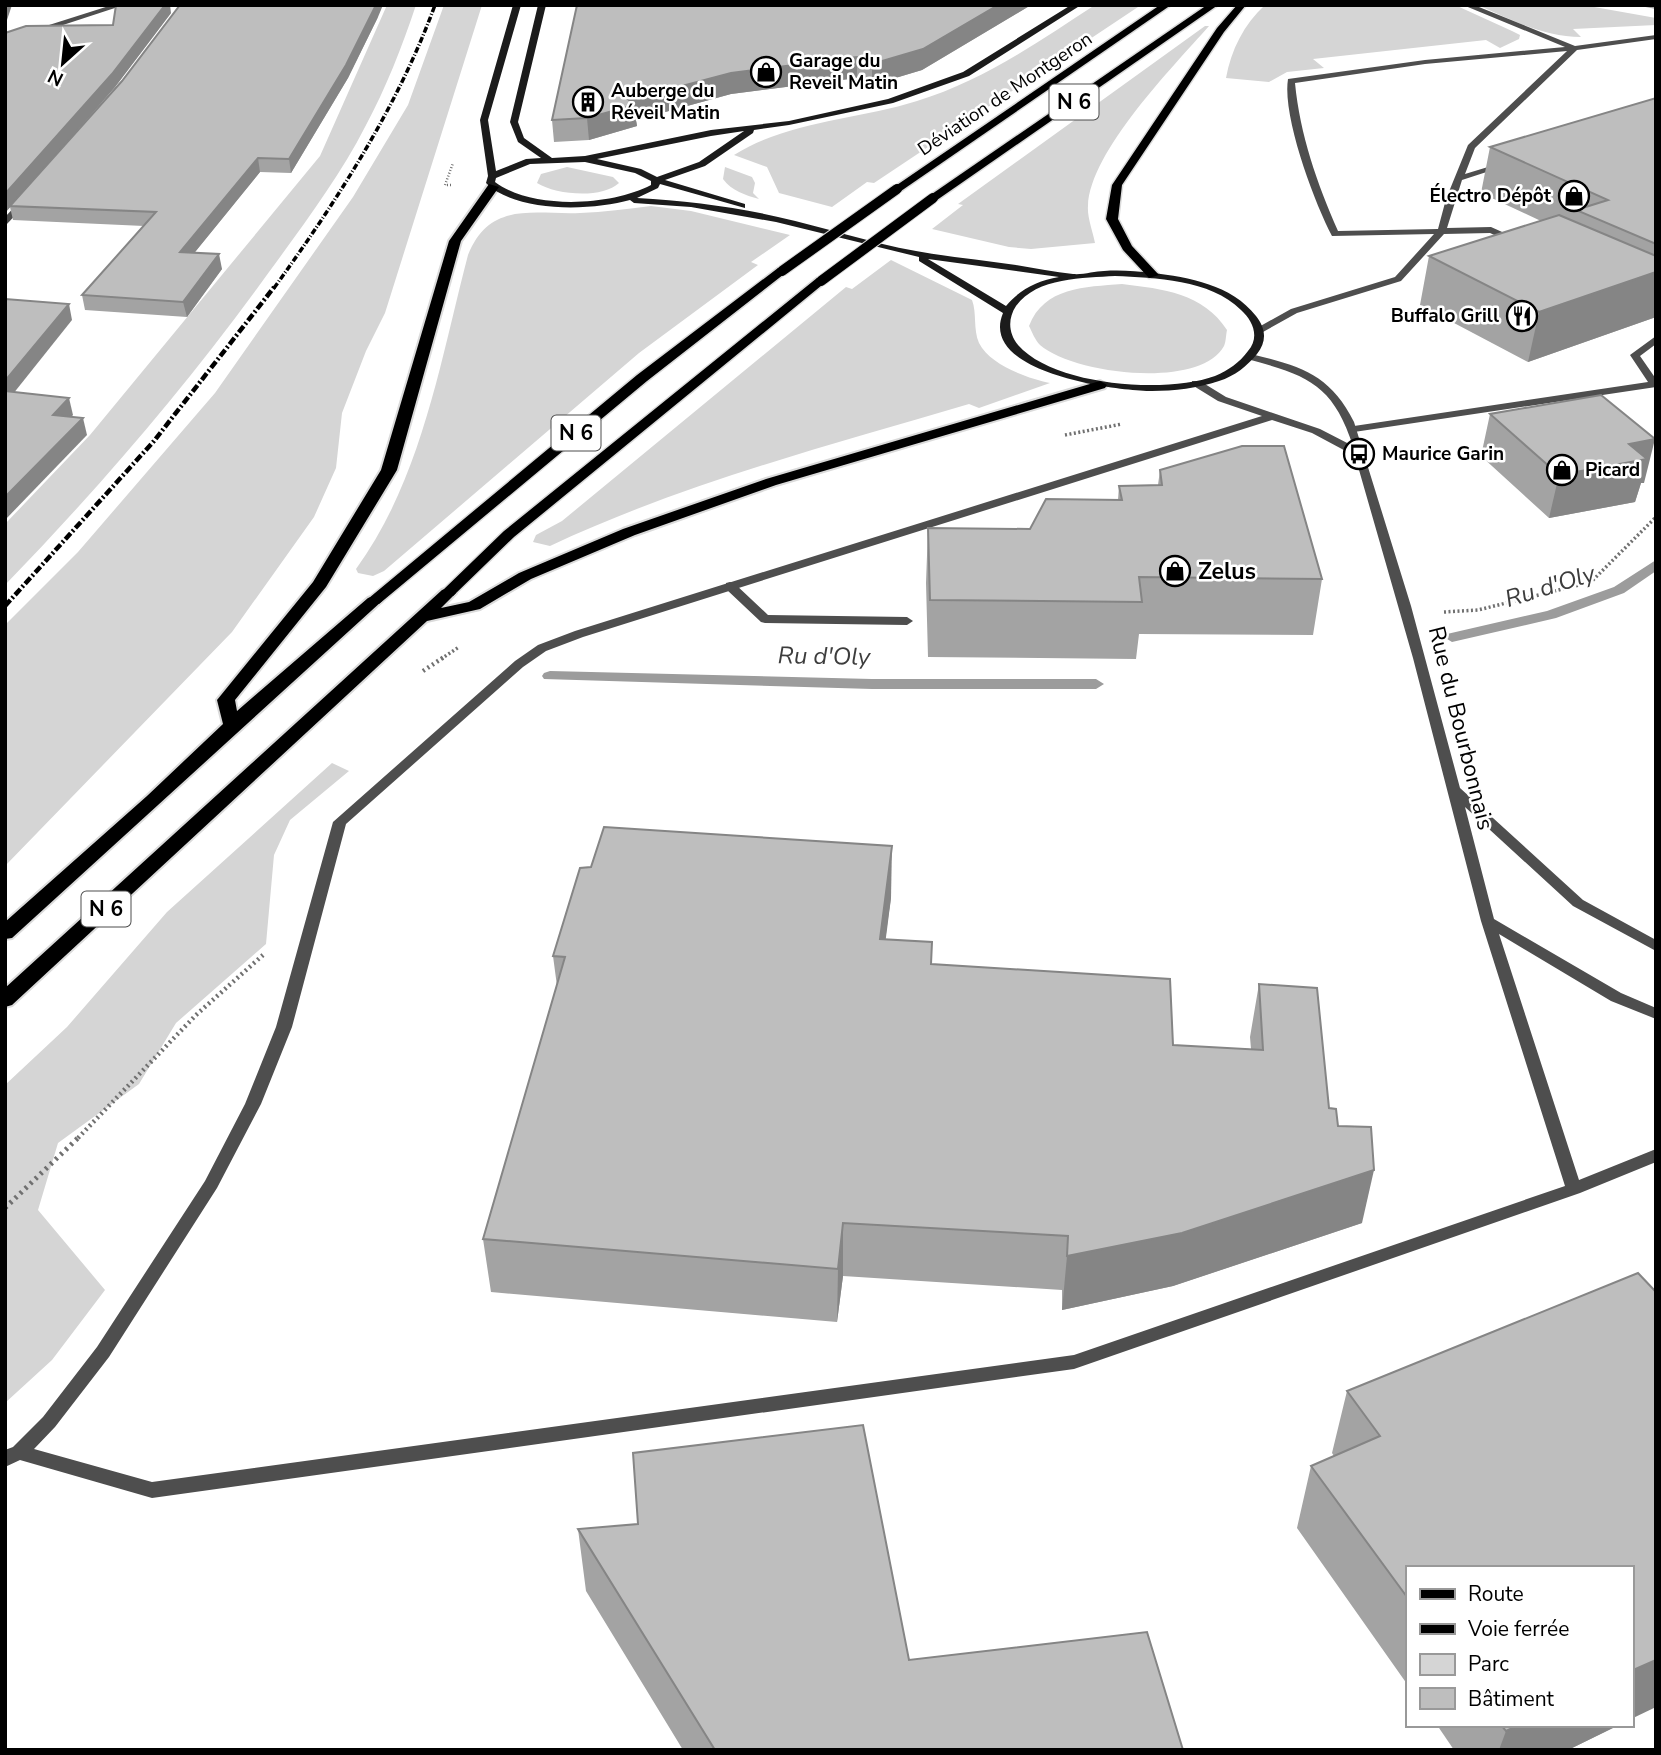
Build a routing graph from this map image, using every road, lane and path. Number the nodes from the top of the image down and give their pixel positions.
1 (120, 5) edge
2 (517, 5) edge
3 (541, 5) edge
4 (1077, 5) edge
5 (1167, 5) edge
6 (1214, 5) edge
7 (1242, 5) edge
8 (1467, 5) edge
9 (1656, 37) edge
10 (5, 42) edge
11 (1575, 48) junction
12 (751, 130) junction
13 (549, 158) junction
14 (585, 159) junction
15 (1511, 163) edge
16 (702, 173) junction
17 (1459, 178) junction
18 (656, 180) junction
19 (493, 182) junction
20 (32, 193) edge
21 (712, 195) junction
22 (622, 199) junction
23 (776, 219) junction
24 (5, 223) edge
25 (1442, 231) junction
26 (1528, 247) edge
27 (915, 254) junction
28 (1153, 275) junction
29 (1078, 276) junction
30 (1007, 311) junction
31 (1259, 330) junction
32 (1656, 339) edge
33 (1251, 358) junction
34 (1196, 383) junction
35 (1655, 384) edge
36 (1100, 385) junction
37 (1273, 416) junction
38 (1354, 429) junction
39 (1359, 454) junction
40 (1656, 517) edge
41 (730, 586) junction
42 (448, 593) joint
43 (374, 601) joint
44 (1409, 613) junction
45 (420, 618) junction
46 (907, 621) dead end
47 (232, 725) junction
48 (1452, 789) junction
49 (1488, 922) junction
50 (5, 933) edge
51 (304, 946) junction
52 (1656, 946) edge
53 (5, 1000) edge
54 (1656, 1014) edge
55 (1656, 1155) edge
56 (1574, 1189) junction
57 (5, 1209) edge
58 (12, 1456) edge

1 - 10 street
2 - 19 main road
3 - 13 main road
4 - 12 main road
5 - 43 main road, Déviation de Montgeron / N 6, bridge
6 - 42 main road, Déviation de Montgeron / N 6, bridge
7 - 28 main road
8 - 11 street
9 - 11 street
11 - 17 street
11 - 25 street
12 - 14 main road
12 - 16 main road
13 - 14 main road
13 - 19 main road
14 - 18 main road
15 - 17 street
16 - 18 main road
16 - 21 main road
17 - 25 street
18 - 21 main road
18 - 22 main road
19 - 22 main road
19 - 47 highway
20 - 24 street
21 - 23 main road
22 - 23 main road
23 - 27 main road
25 - 26 street
25 - 31 street
27 - 29 main road
27 - 30 main road
28 - 29 main road
28 - 31 main road
29 - 30 main road
30 - 36 main road
31 - 33 main road
32 - 35 street
33 - 34 main road
33 - 38 street, Rue du Bourbonnais
34 - 36 main road
34 - 37 street
35 - 38 street
36 - 45 highway
37 - 39 street
37 - 41 street
38 - 39 street, Rue du Bourbonnais
39 - 44 street, Rue du Bourbonnais
40 - 44 path
41 - 46 street
41 - 51 street
42 - 45 highway, N 6
43 - 47 highway, N 6
44 - 48 street, Rue du Bourbonnais
45 - 53 highway, N 6
47 - 50 highway, N 6
48 - 49 street, Rue du Bourbonnais
48 - 52 street
49 - 54 street
49 - 56 street, Rue du Bourbonnais
51 - 57 path
51 - 58 street
55 - 56 street
56 - 58 street

